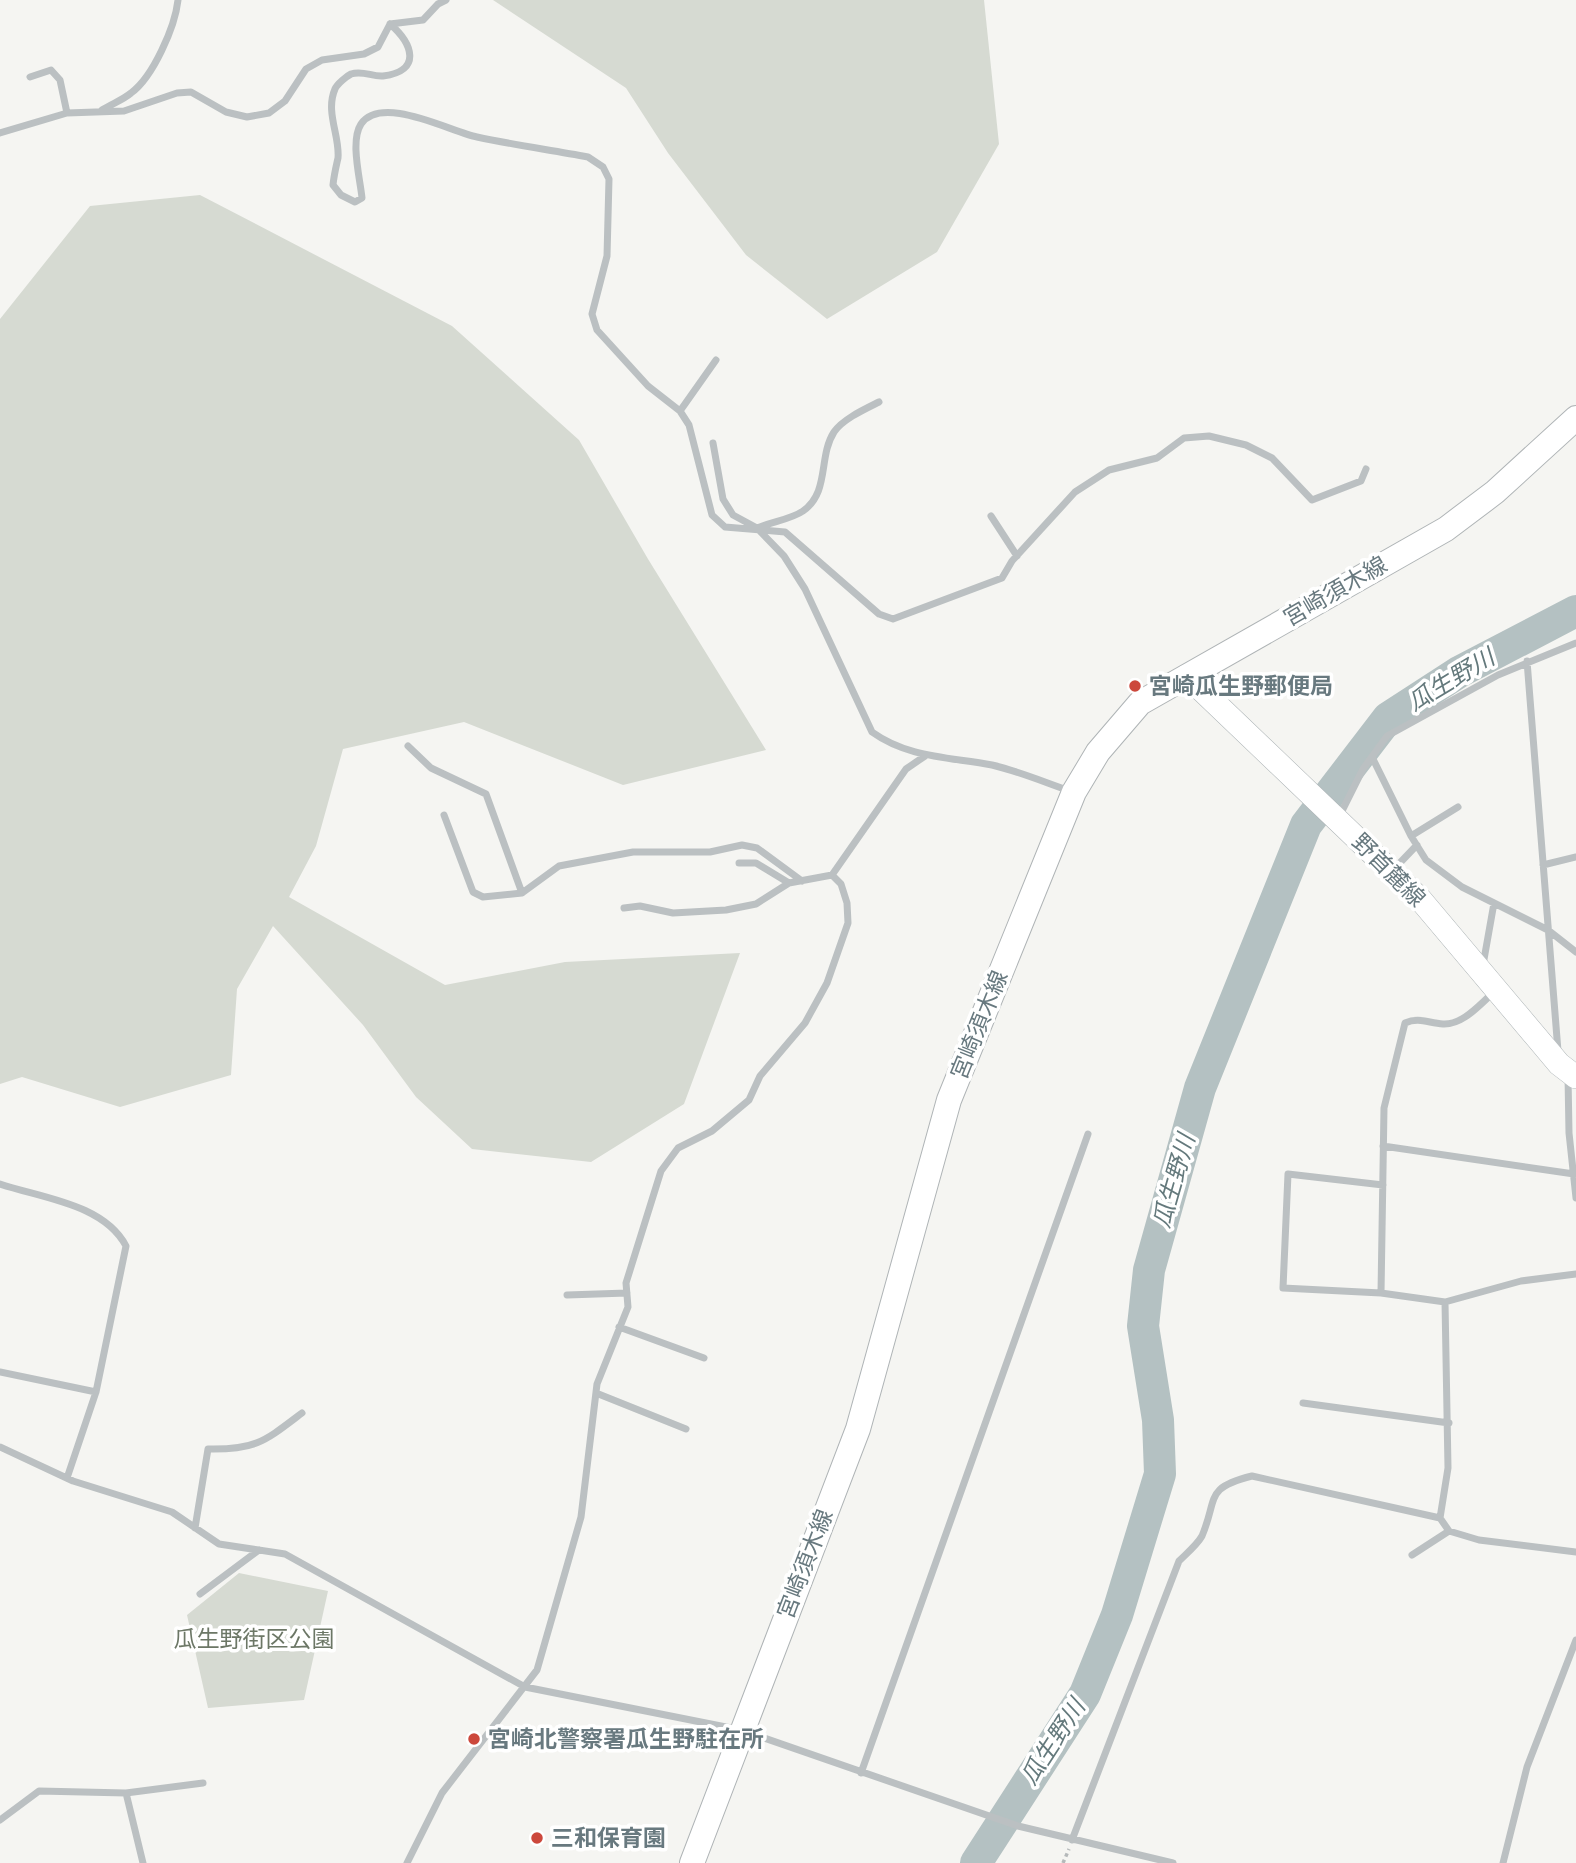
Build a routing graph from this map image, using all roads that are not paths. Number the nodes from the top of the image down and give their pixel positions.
1 (178, 0) edge
2 (446, 0) edge
3 (390, 24) junction
4 (30, 77) dead end
5 (98, 112) junction
6 (67, 113) junction
7 (0, 133) edge
8 (716, 360) dead end
9 (879, 401) dead end
10 (680, 411) junction
11 (1576, 418) edge
12 (713, 443) dead end
13 (1366, 469) dead end
14 (991, 516) dead end
15 (757, 528) junction
16 (1017, 556) junction
17 (1576, 642) edge
18 (1527, 661) junction
19 (1186, 676) junction
20 (408, 746) dead end
21 (925, 756) junction
22 (1371, 757) junction
23 (1074, 792) junction
24 (1458, 807) dead end
25 (1334, 814) junction
26 (444, 815) dead end
27 (1411, 836) junction
28 (1416, 845) junction
29 (1576, 857) edge
30 (739, 863) dead end
31 (1543, 865) junction
32 (1392, 872) junction
33 (832, 875) junction
34 (802, 881) junction
35 (789, 883) junction
36 (522, 893) junction
37 (1494, 903) junction
38 (624, 908) dead end
39 (1548, 930) junction
40 (1576, 952) edge
41 (1481, 972) junction
42 (1496, 990) junction
43 (1568, 1071) edge
44 (1088, 1134) dead end
45 (1383, 1146) junction
46 (1574, 1174) junction
47 (0, 1184) edge
48 (1383, 1185) junction
49 (1576, 1198) edge
50 (1576, 1274) edge
51 (626, 1293) junction
52 (1381, 1293) junction
53 (567, 1294) dead end
54 (1445, 1302) junction
55 (619, 1327) junction
56 (704, 1358) dead end
57 (0, 1372) edge
58 (96, 1392) junction
59 (596, 1393) junction
60 (1303, 1403) dead end
61 (302, 1413) dead end
62 (1448, 1423) junction
63 (686, 1429) dead end
64 (0, 1447) edge
65 (67, 1478) junction
66 (1440, 1518) junction
67 (195, 1528) junction
68 (1449, 1531) junction
69 (259, 1550) junction
70 (1576, 1552) edge
71 (1412, 1555) dead end
72 (200, 1594) dead end
73 (1576, 1640) edge
74 (526, 1687) junction
75 (741, 1730) junction
76 (862, 1773) junction
77 (203, 1783) dead end
78 (126, 1793) junction
79 (0, 1820) edge
80 (1072, 1840) junction
81 (411, 1861) edge
82 (143, 1863) edge
83 (692, 1863) edge
84 (1173, 1863) edge
85 (1503, 1863) edge

1 - 5 street
2 - 3 street
3 - 5 street
3 - 10 street
4 - 6 street
5 - 6 street
6 - 7 street
8 - 10 street
9 - 15 street
10 - 15 street
11 - 19 main road, 宮崎須木線
12 - 15 street
13 - 16 street
14 - 16 street
15 - 16 street
15 - 21 street
17 - 18 street
18 - 22 street
18 - 31 street
19 - 23 main road, 宮崎須木線
19 - 25 main road, 野首麓線
20 - 36 street
21 - 23 street
21 - 33 street
22 - 25 street
22 - 27 street
23 - 75 main road, 宮崎須木線
24 - 27 street
25 - 32 main road, 野首麓線
26 - 36 street
27 - 28 street
28 - 32 street
28 - 37 street
29 - 31 street
30 - 35 street
31 - 39 street
32 - 41 main road, 野首麓線
33 - 34 street
33 - 51 street
34 - 35 street
34 - 36 street
35 - 38 street
37 - 39 street
37 - 41 street
39 - 40 street
39 - 43 street
41 - 42 main road, 野首麓線
42 - 43 main road, 野首麓線
42 - 45 street
43 - 46 street
44 - 76 street
45 - 46 street
45 - 48 street
46 - 49 street
47 - 58 street
48 - 52 street
48 - 52 street
50 - 54 street
51 - 53 street
51 - 55 street
52 - 54 street
54 - 62 street
55 - 56 street
55 - 59 street
57 - 58 street
58 - 65 street
59 - 63 street
59 - 74 street
60 - 62 street
61 - 67 street
62 - 66 street
64 - 65 street
65 - 67 street
66 - 68 street
66 - 80 street
67 - 69 street
68 - 70 street
68 - 71 street
69 - 72 street
69 - 74 street
73 - 85 street
74 - 75 street
74 - 81 street
75 - 76 street
75 - 83 main road, 宮崎須木線
76 - 80 street
77 - 78 street
78 - 79 street
78 - 82 street
80 - 84 street

